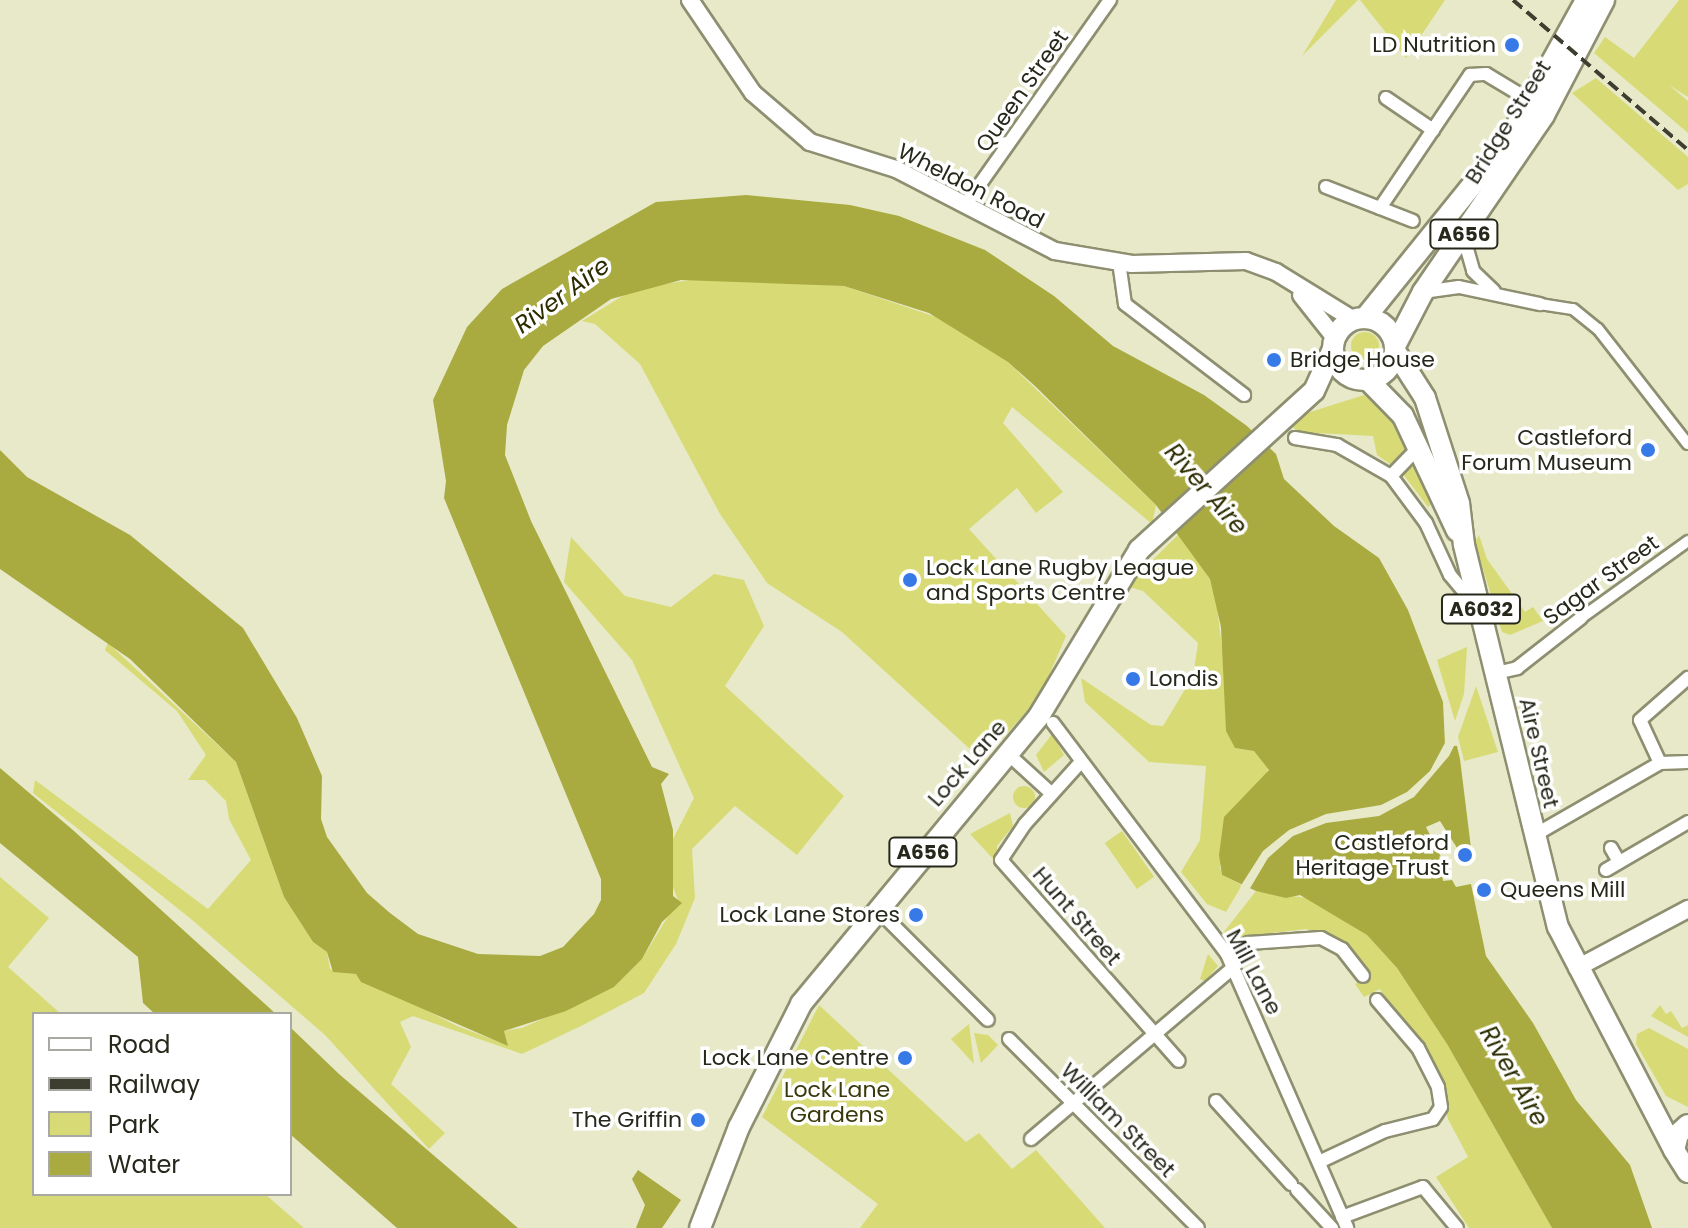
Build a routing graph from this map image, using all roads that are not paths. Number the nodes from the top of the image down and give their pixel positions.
1 (690, 0) edge
2 (1110, 0) edge
3 (1586, 0) edge
4 (1604, 0) edge
5 (1556, 94) junction
6 (1386, 98) dead end
7 (1532, 102) junction
8 (1538, 124) junction
9 (1433, 130) junction
10 (1326, 187) dead end
11 (966, 204) junction
12 (1380, 208) junction
13 (1413, 221) dead end
14 (1463, 235) junction
15 (1119, 262) junction
16 (1295, 287) junction
17 (1423, 292) junction
18 (1499, 295) junction
19 (1540, 304) joint
20 (1359, 319) junction
21 (1334, 343) junction
22 (1395, 348) junction
23 (1362, 380) junction
24 (1314, 391) junction
25 (1244, 395) dead end
26 (1295, 438) dead end
27 (1688, 444) edge
28 (1418, 448) junction
29 (1391, 476) junction
30 (1453, 511) junction
31 (1426, 523) junction
32 (1688, 541) edge
33 (1481, 611) junction
34 (1581, 618) joint
35 (1496, 673) junction
36 (1688, 678) edge
37 (1053, 723) dead end
38 (1007, 753) junction
39 (1688, 762) edge
40 (1660, 763) junction
41 (1079, 764) junction
42 (1051, 793) junction
43 (1688, 822) edge
44 (1533, 836) junction
45 (1611, 848) dead end
46 (1619, 862) junction
47 (1606, 870) dead end
48 (876, 908) junction
49 (1688, 909) edge
50 (1227, 954) junction
51 (1234, 967) junction
52 (1577, 968) junction
53 (1363, 976) dead end
54 (1377, 1000) dead end
55 (988, 1020) dead end
56 (1154, 1035) junction
57 (1009, 1039) dead end
58 (1179, 1061) dead end
59 (1216, 1101) dead end
60 (1073, 1103) junction
61 (1654, 1114) junction
62 (1688, 1124) edge
63 (1031, 1139) dead end
64 (1674, 1150) junction
65 (1319, 1162) junction
66 (1688, 1172) edge
67 (1345, 1223) edge
68 (700, 1228) edge
69 (1198, 1228) edge
70 (1332, 1228) edge
71 (1457, 1228) edge

1 - 11 street, Wheldon Road
2 - 11 street, Queen Street
3 - 7 main road, Bridge Street / A656
4 - 5 main road, Bridge Street / A656
5 - 7 street
5 - 8 main road, Bridge Street / A656
6 - 9 street
7 - 8 street
7 - 9 street
7 - 20 main road, Bridge Street / A656
8 - 14 main road, Bridge Street / A656
9 - 12 street
10 - 12 street
11 - 15 street, Wheldon Road
12 - 13 street
14 - 17 main road, Bridge Street / A656
14 - 18 street
15 - 16 street, Wheldon Road
15 - 25 street
16 - 20 street, Wheldon Road
16 - 21 street, Wheldon Road
17 - 18 street
17 - 22 main road, Bridge Street / A656
18 - 19 street
19 - 27 street
20 - 21 main road, A656
20 - 22 main road
21 - 23 main road
21 - 24 main road, A656
22 - 23 main road, A656
22 - 30 main road, Aire Street / A6032
23 - 24 main road, A656
23 - 28 main road, Aire Street / A6032
24 - 38 main road, Lock Lane / A656
26 - 29 street
28 - 29 street
28 - 30 main road, Aire Street / A6032
29 - 31 street
30 - 31 street
30 - 33 main road, Aire Street / A6032
31 - 33 street
32 - 34 street, Sagar Street
33 - 35 main road, Aire Street / A6032
34 - 35 street, Sagar Street
35 - 44 main road, Aire Street / A6032
36 - 40 street
37 - 41 street, Mill Lane
38 - 42 street
38 - 48 main road, Lock Lane / A656
39 - 40 street
40 - 44 street
41 - 42 street, Hunt Street
41 - 50 street, Mill Lane
42 - 56 street, Hunt Street
43 - 46 street
44 - 52 main road, Aire Street / A6032
45 - 46 street
46 - 47 street
48 - 55 street
48 - 68 main road, Lock Lane / A656
49 - 52 street
50 - 51 street, Mill Lane
50 - 53 street
51 - 56 street
51 - 65 street, Mill Lane
52 - 61 main road, A6032
54 - 65 street
56 - 58 street, Hunt Street
56 - 60 street
57 - 60 street, William Street
59 - 70 street
60 - 63 street
60 - 69 street, William Street
61 - 62 main road
61 - 64 main road, A6032
62 - 64 main road
64 - 66 main road, A6032
65 - 67 street, Mill Lane
67 - 71 street

